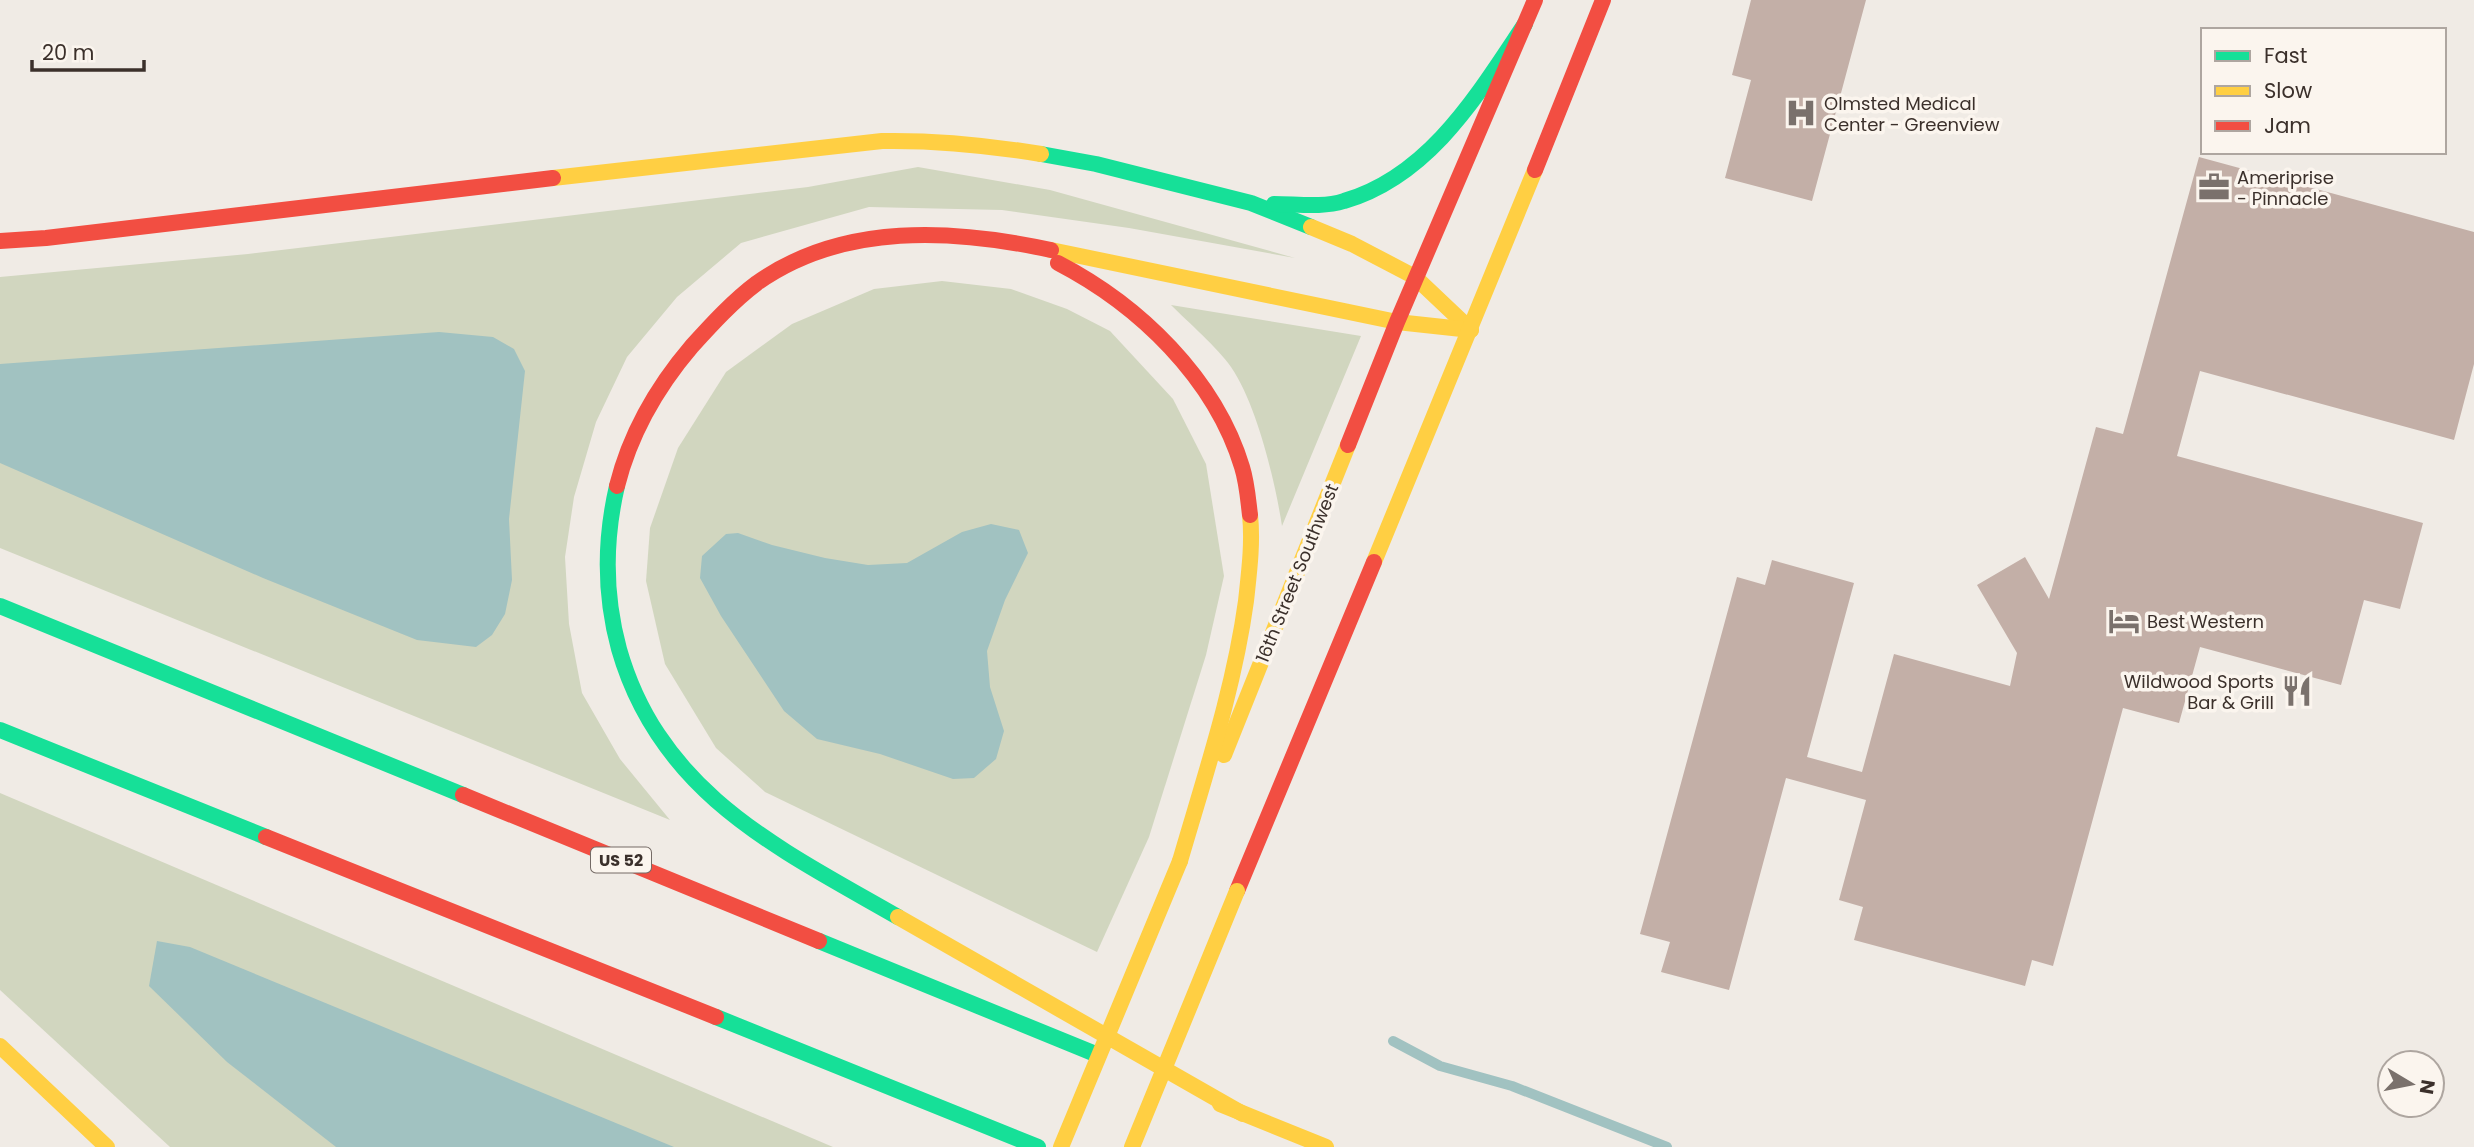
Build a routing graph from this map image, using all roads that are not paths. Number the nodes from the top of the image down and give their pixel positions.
1 (1535, 0) edge
2 (1603, 0) edge
3 (1525, 24) junction
4 (1251, 203) junction
5 (0, 241) edge
6 (1015, 242) junction
7 (1415, 277) junction
8 (1397, 322) junction
9 (1471, 330) junction
10 (0, 606) edge
11 (0, 730) edge
12 (1180, 861) junction
13 (0, 1046) edge
14 (1243, 1114) junction
15 (107, 1147) edge
16 (1038, 1147) edge
17 (1061, 1147) edge
18 (1132, 1147) edge
19 (1326, 1147) edge

1 - 3 main road, 16th Street Southwest
2 - 9 main road
3 - 4 main road
3 - 7 main road, 16th Street Southwest
4 - 5 main road
4 - 7 main road
6 - 8 main road
6 - 12 main road
6 - 14 main road
7 - 8 main road, 16th Street Southwest
7 - 9 main road
8 - 9 main road
8 - 12 main road, 16th Street Southwest
9 - 18 main road, bridge
10 - 14 main road, US 52
11 - 16 main road
12 - 17 main road, 16th Street Southwest, bridge
13 - 15 main road
14 - 19 main road, US 52

